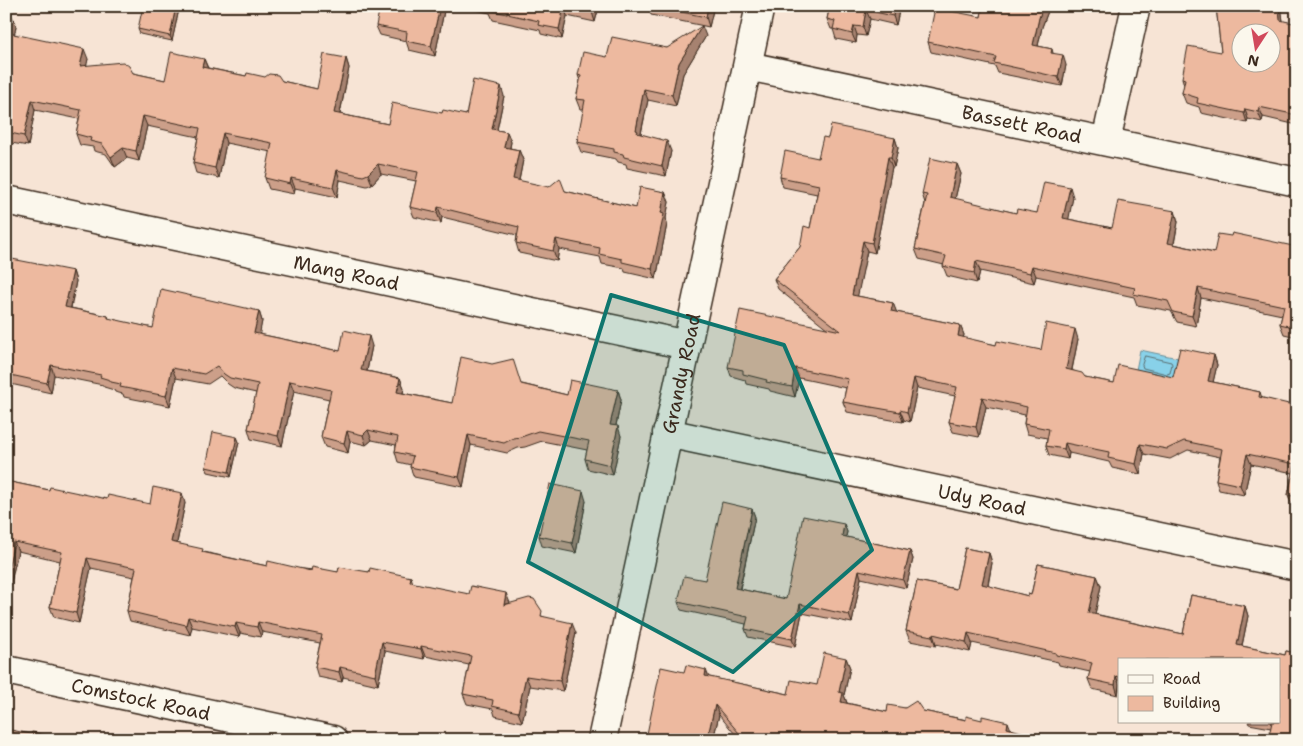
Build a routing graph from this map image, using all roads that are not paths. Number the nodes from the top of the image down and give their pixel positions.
1 (760, 6) edge
2 (1136, 6) edge
3 (748, 66) junction
4 (1106, 141) junction
5 (1297, 182) edge
6 (6, 200) edge
7 (687, 345) junction
8 (667, 433) junction
9 (1297, 566) edge
10 (6, 670) edge
11 (333, 740) edge
12 (602, 740) edge

1 - 3 street, Grandy Road
2 - 4 street
3 - 4 street, Bassett Road
3 - 7 street, Grandy Road
4 - 5 street, Bassett Road
6 - 7 street, Mang Road
7 - 8 street, Grandy Road
8 - 9 street, Udy Road
8 - 12 street, Grandy Road
10 - 11 street, Comstock Road

